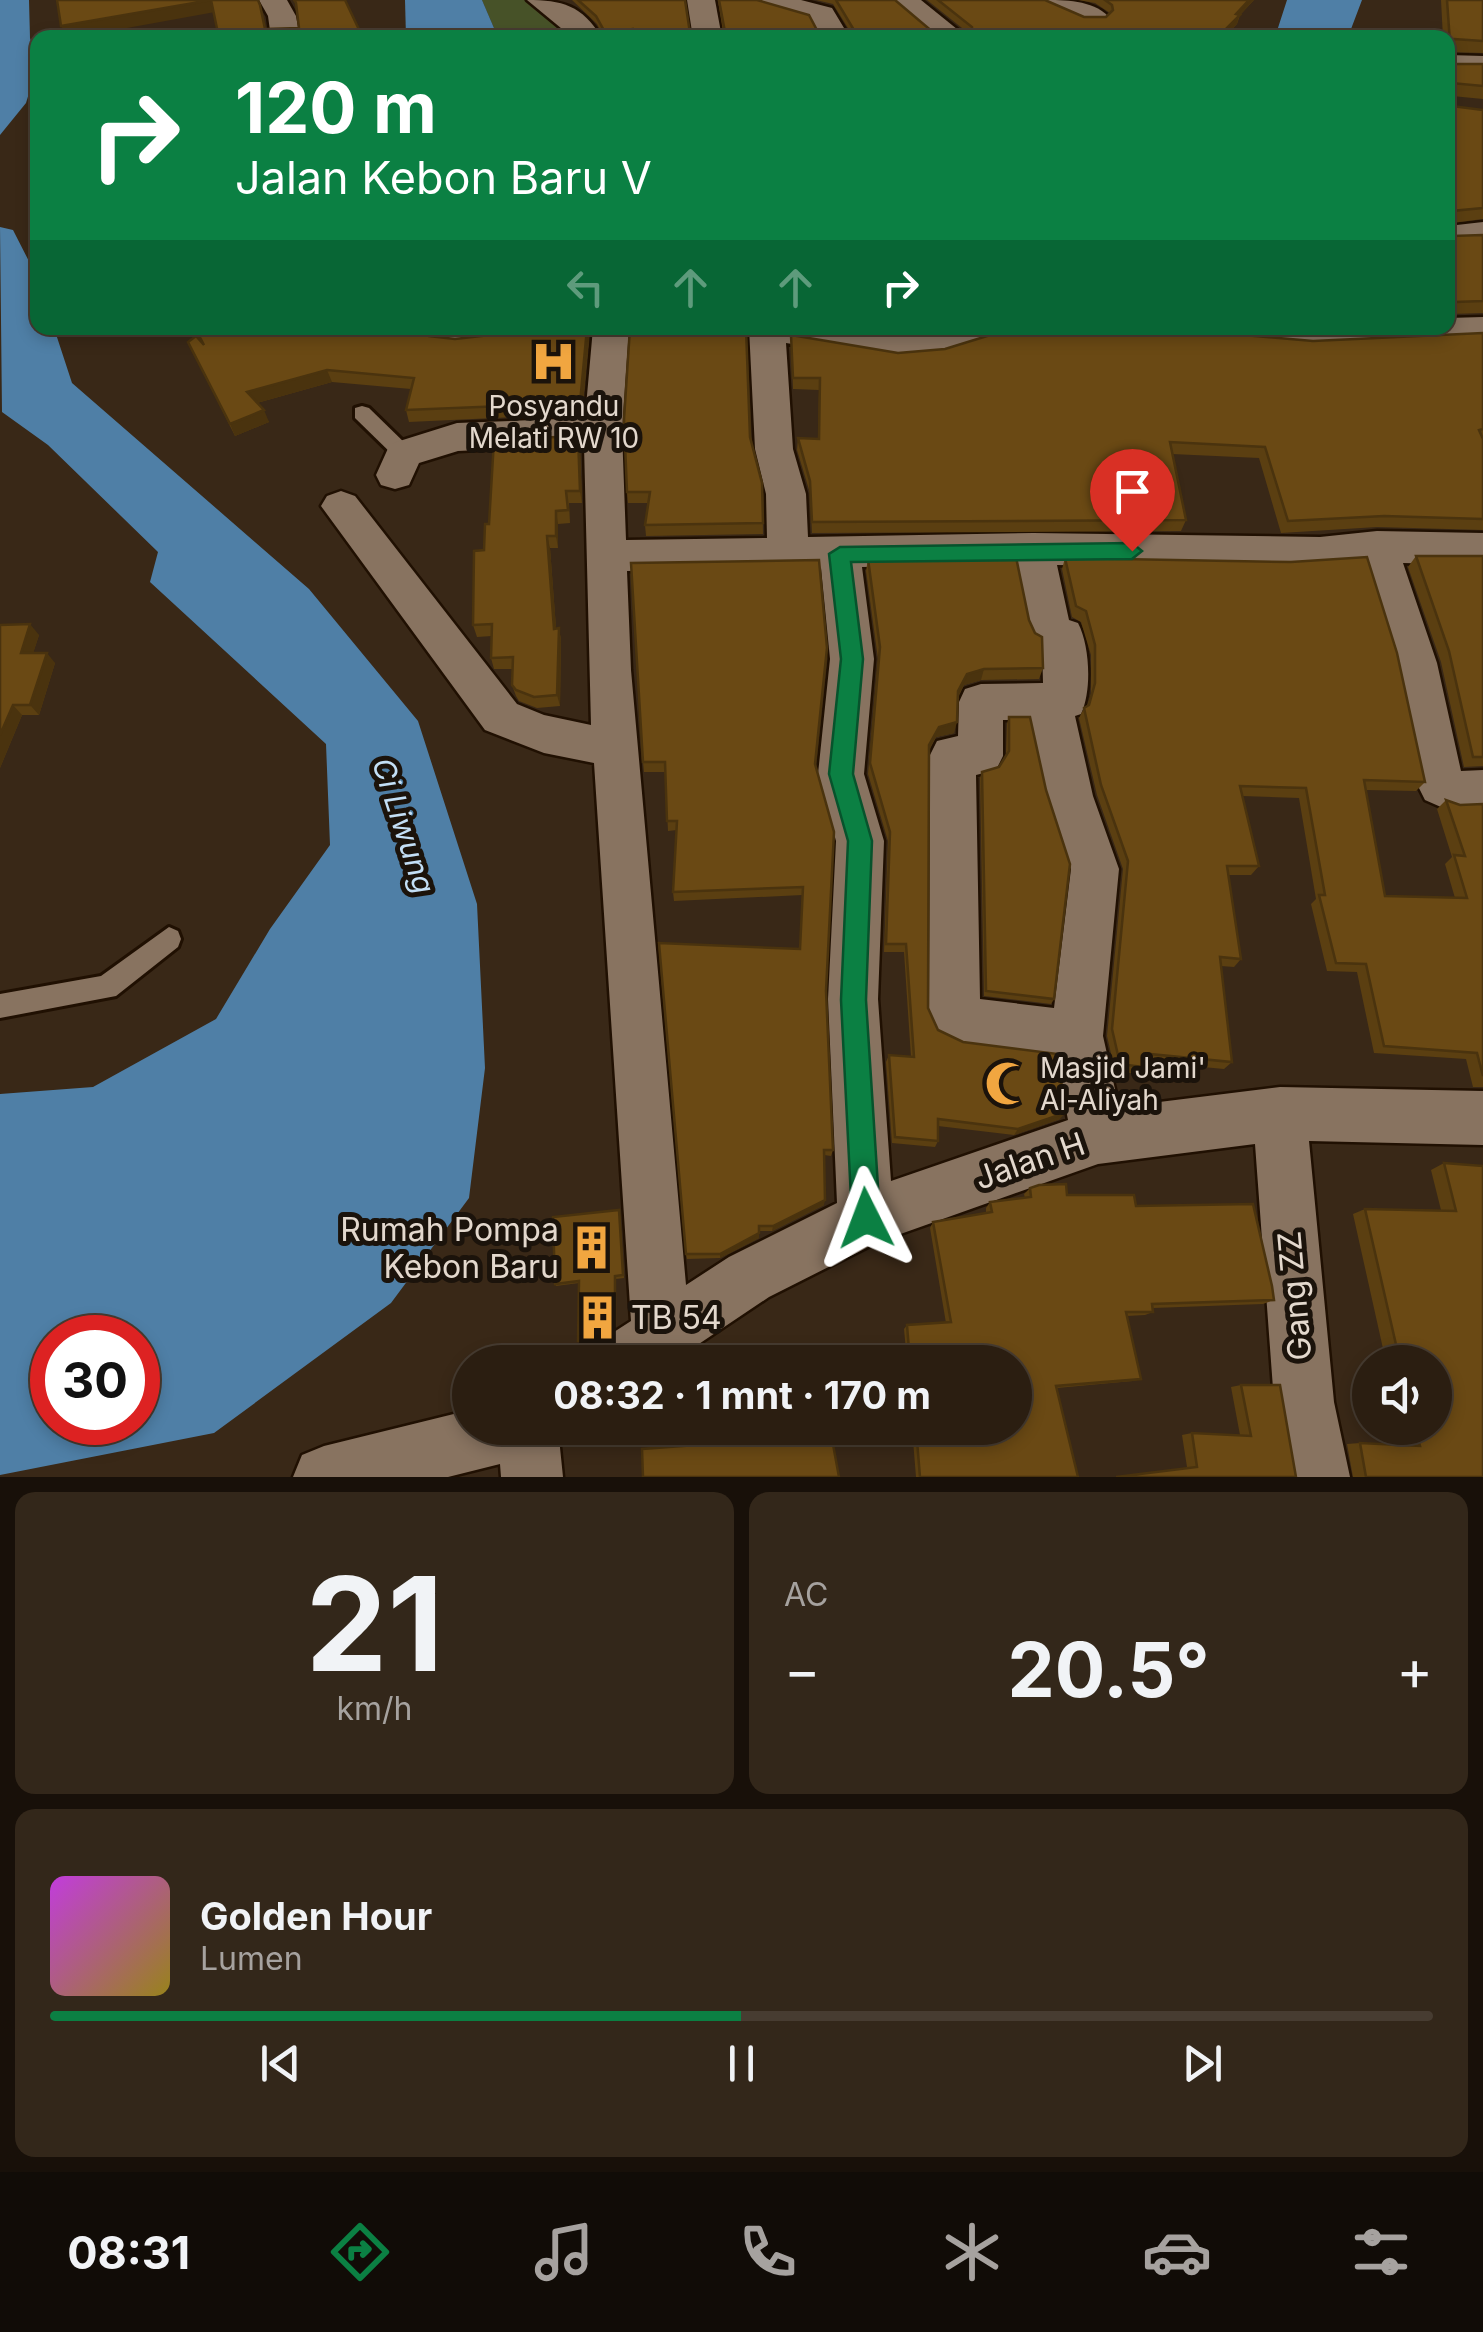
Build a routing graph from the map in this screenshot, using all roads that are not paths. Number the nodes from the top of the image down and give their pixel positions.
1 (272, 0) edge
2 (541, 0) edge
3 (701, 0) edge
4 (768, 0) edge
5 (903, 0) edge
6 (1056, 0) edge
7 (1094, 16) edge
8 (285, 30) edge
9 (583, 30) edge
10 (707, 30) edge
11 (831, 30) edge
12 (943, 30) edge
13 (1455, 64) edge
14 (1483, 65) edge
15 (1483, 233) edge
16 (1455, 235) edge
17 (1483, 329) edge
18 (1455, 330) edge
19 (609, 335) edge
20 (767, 335) edge
21 (812, 335) edge
22 (974, 335) edge
23 (362, 413) dead end
24 (603, 424) junction
25 (452, 427) edge
26 (400, 465) joint
27 (341, 506) dead end
28 (1377, 547) junction
29 (1034, 549) junction
30 (1483, 549) edge
31 (840, 554) junction
32 (608, 556) junction
33 (788, 556) junction
34 (1050, 702) junction
35 (618, 747) junction
36 (1483, 790) edge
37 (169, 939) dead end
38 (0, 1006) edge
39 (1077, 1036) junction
40 (1280, 1114) junction
41 (1483, 1118) edge
42 (1098, 1137) junction
43 (866, 1218) junction
44 (641, 1345) edge
45 (647, 1345) edge
46 (455, 1445) edge
47 (527, 1445) edge
48 (324, 1477) edge
49 (532, 1477) edge
50 (1319, 1477) edge

1 - 8 street
2 - 9 street
3 - 10 street
4 - 11 street
5 - 12 street
6 - 7 street
13 - 14 street
15 - 16 street
17 - 18 street
19 - 24 street
20 - 33 street
21 - 22 street
23 - 26 lane
24 - 25 street
24 - 26 street
24 - 32 street
27 - 35 street
28 - 29 street
28 - 30 street
28 - 36 street
29 - 31 street
29 - 34 street
31 - 33 street
31 - 43 street
32 - 33 street
32 - 35 street
34 - 39 street
34 - 39 street
35 - 44 street
37 - 38 lane
39 - 42 street
40 - 41 street, Jalan H
40 - 42 street, Jalan H
40 - 50 street, Gang ZZ
42 - 43 street, Jalan H
43 - 45 street, Jalan H
46 - 48 street
47 - 49 street

